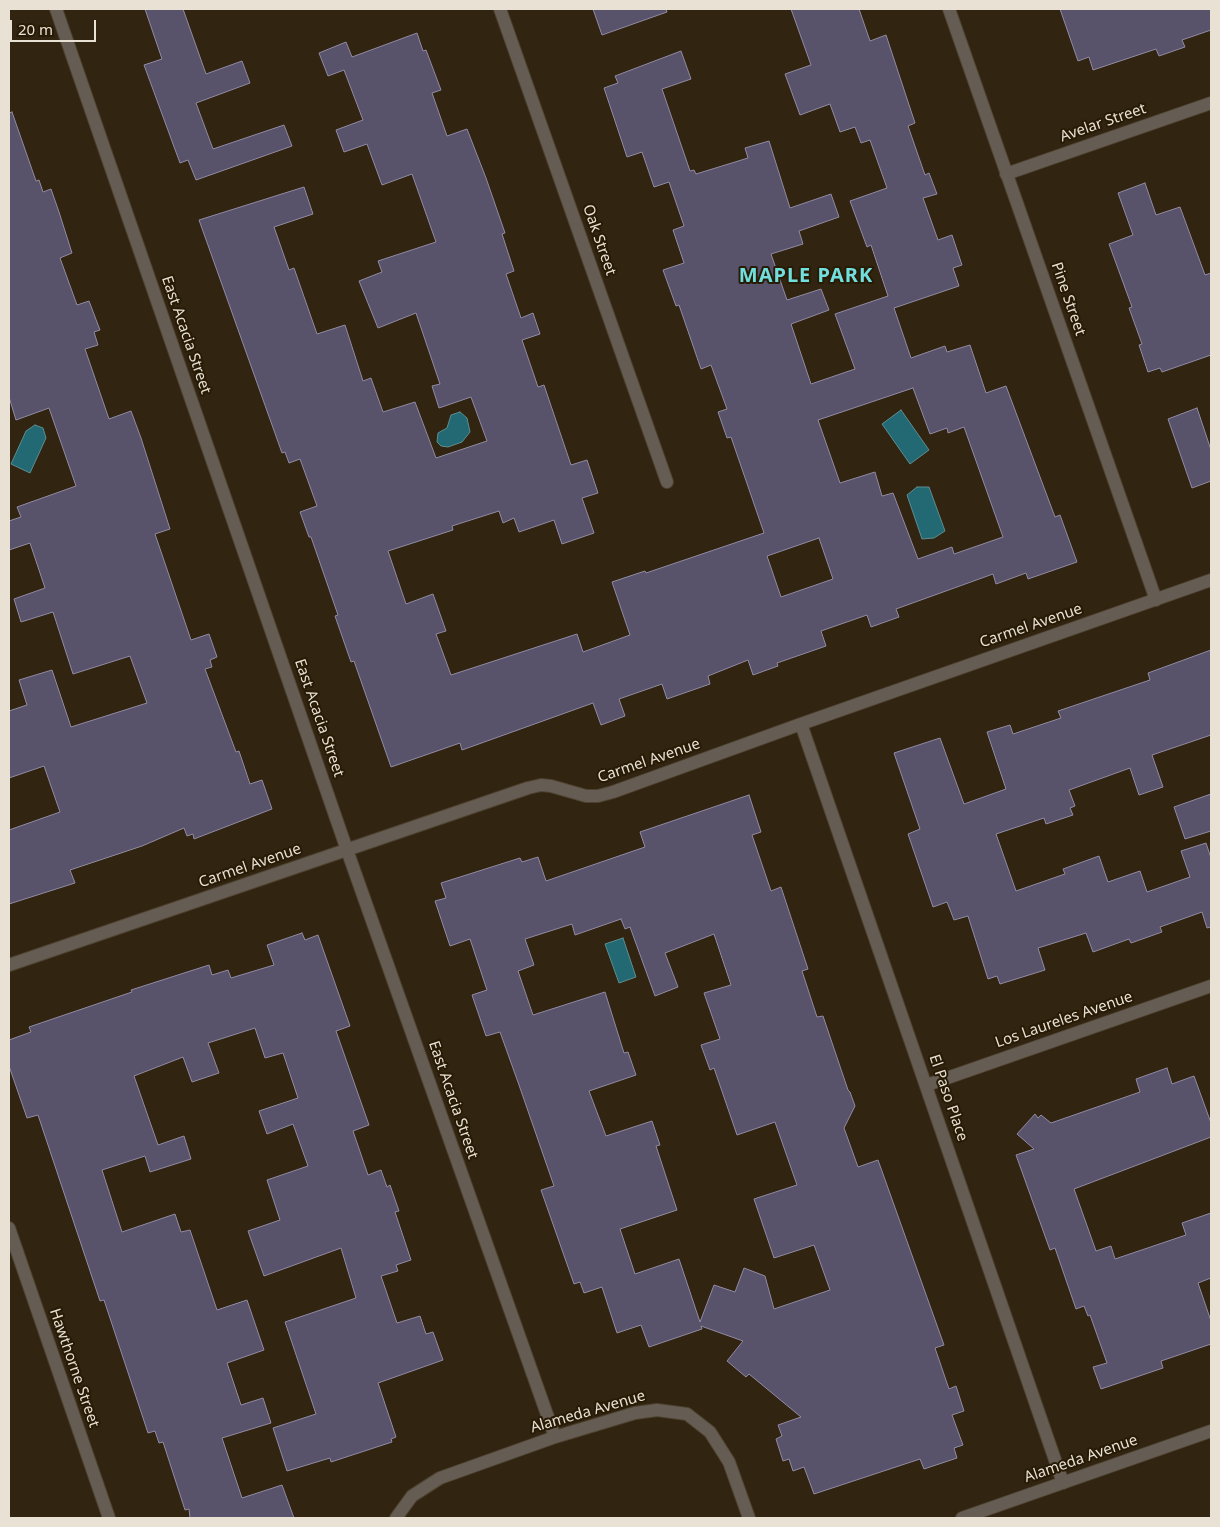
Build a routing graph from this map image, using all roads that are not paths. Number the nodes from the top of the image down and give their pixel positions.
1 (56, 9) edge
2 (500, 9) edge
3 (949, 9) edge
4 (1211, 103) edge
5 (1006, 174) junction
6 (667, 482) dead end
7 (1211, 580) edge
8 (1156, 600) junction
9 (801, 724) junction
10 (347, 850) junction
11 (9, 965) edge
12 (1211, 986) edge
13 (927, 1085) junction
14 (9, 1228) edge
15 (1211, 1431) edge
16 (555, 1437) junction
17 (1064, 1483) junction
18 (109, 1518) edge
19 (396, 1518) edge
20 (749, 1518) edge
21 (962, 1518) edge

1 - 10 street, East Acacia Street
2 - 6 street, Oak Street
3 - 5 street, Pine Street
4 - 5 street, Avelar Street
5 - 8 street, Pine Street
7 - 8 street, Carmel Avenue
8 - 9 street, Carmel Avenue
9 - 10 street, Carmel Avenue
9 - 13 street, El Paso Place
10 - 11 street, Carmel Avenue
10 - 16 street, East Acacia Street
12 - 13 street, Los Laureles Avenue
13 - 17 street, El Paso Place
14 - 18 street, Hawthorne Street
15 - 17 street, Alameda Avenue
16 - 19 street, Alameda Avenue
16 - 20 street, Alameda Avenue
17 - 21 street, Alameda Avenue

